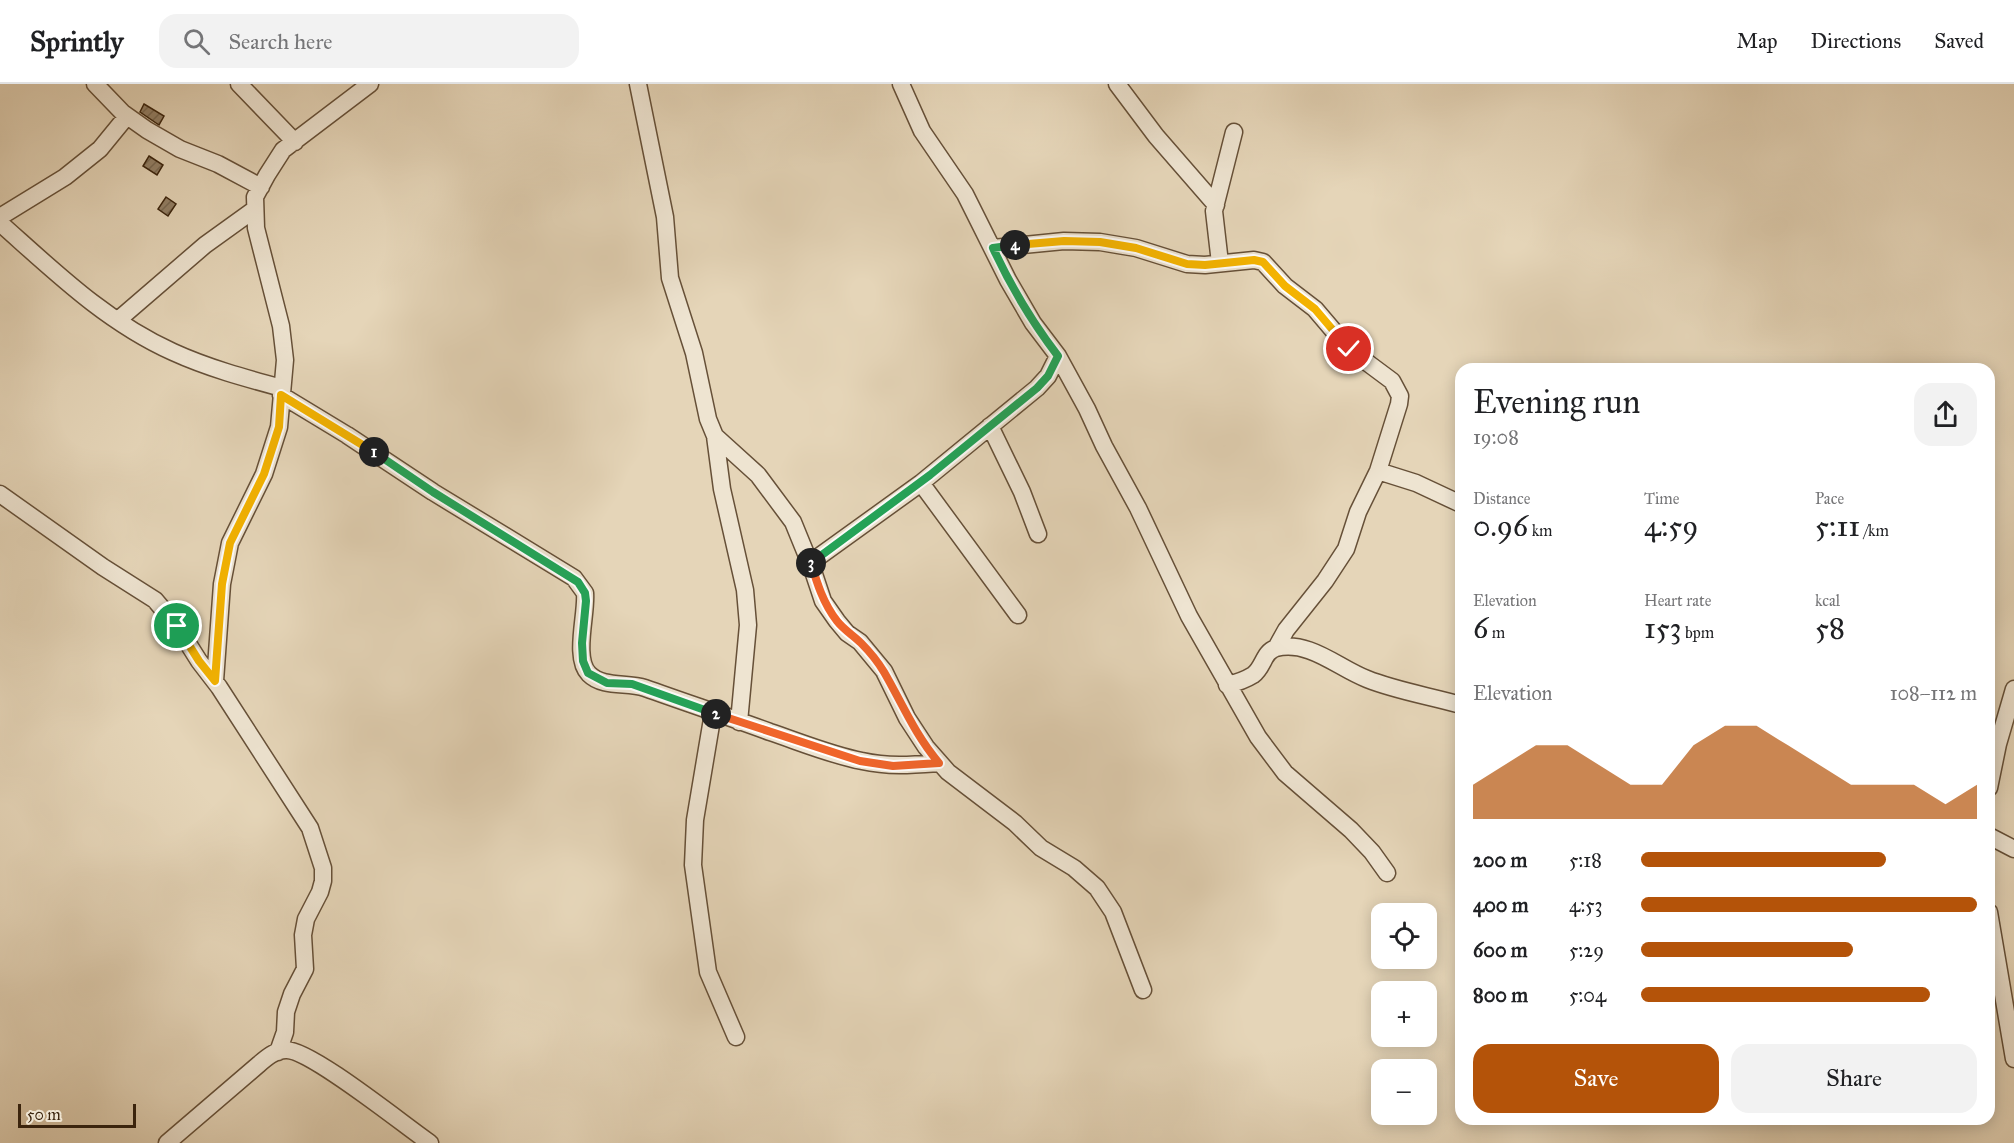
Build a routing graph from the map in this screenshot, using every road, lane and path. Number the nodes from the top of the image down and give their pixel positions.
1 (95, 84) edge
2 (370, 84) edge
3 (638, 84) edge
4 (1118, 84) edge
5 (906, 86) edge
6 (247, 87) edge
7 (127, 116) junction
8 (1234, 132) dead end
9 (294, 142) junction
10 (261, 187) junction
11 (1216, 206) junction
12 (255, 209) junction
13 (0, 217) edge
14 (0, 223) edge
15 (993, 248) junction
16 (1220, 263) junction
17 (118, 320) junction
18 (1058, 356) junction
19 (282, 392) junction
20 (990, 426) junction
21 (715, 436) junction
22 (1378, 471) junction
23 (921, 483) junction
24 (0, 494) edge
25 (1455, 501) edge
26 (1038, 534) dead end
27 (810, 563) junction
28 (1018, 615) dead end
29 (1276, 648) junction
30 (215, 681) junction
31 (1227, 685) junction
32 (2014, 689) edge
33 (1455, 703) edge
34 (713, 713) junction
35 (739, 722) junction
36 (1995, 759) edge
37 (939, 763) junction
38 (1995, 839) edge
39 (2014, 849) edge
40 (1387, 873) dead end
41 (1995, 947) edge
42 (1143, 990) dead end
43 (736, 1037) dead end
44 (278, 1052) junction
45 (2014, 1059) edge
46 (167, 1143) edge
47 (430, 1143) edge

1 - 7 street
2 - 9 street
3 - 21 street
4 - 11 street
5 - 15 street
6 - 9 street
7 - 10 street
7 - 13 street
8 - 11 street
9 - 10 street
10 - 12 street
11 - 16 street
12 - 17 street
12 - 19 street
14 - 17 street
15 - 16 street
15 - 18 street
16 - 22 street
17 - 19 street
18 - 20 street
18 - 31 street
19 - 30 street
19 - 34 street
20 - 23 street
20 - 26 street
21 - 27 street
21 - 35 street
22 - 25 street
22 - 29 street
23 - 27 street
23 - 28 street
24 - 30 street
27 - 37 street
29 - 31 street
29 - 33 street
30 - 44 street
31 - 40 street
32 - 36 street
34 - 35 street
34 - 43 street
35 - 37 street
37 - 42 street
38 - 39 street
41 - 45 street
44 - 46 street
44 - 47 street

